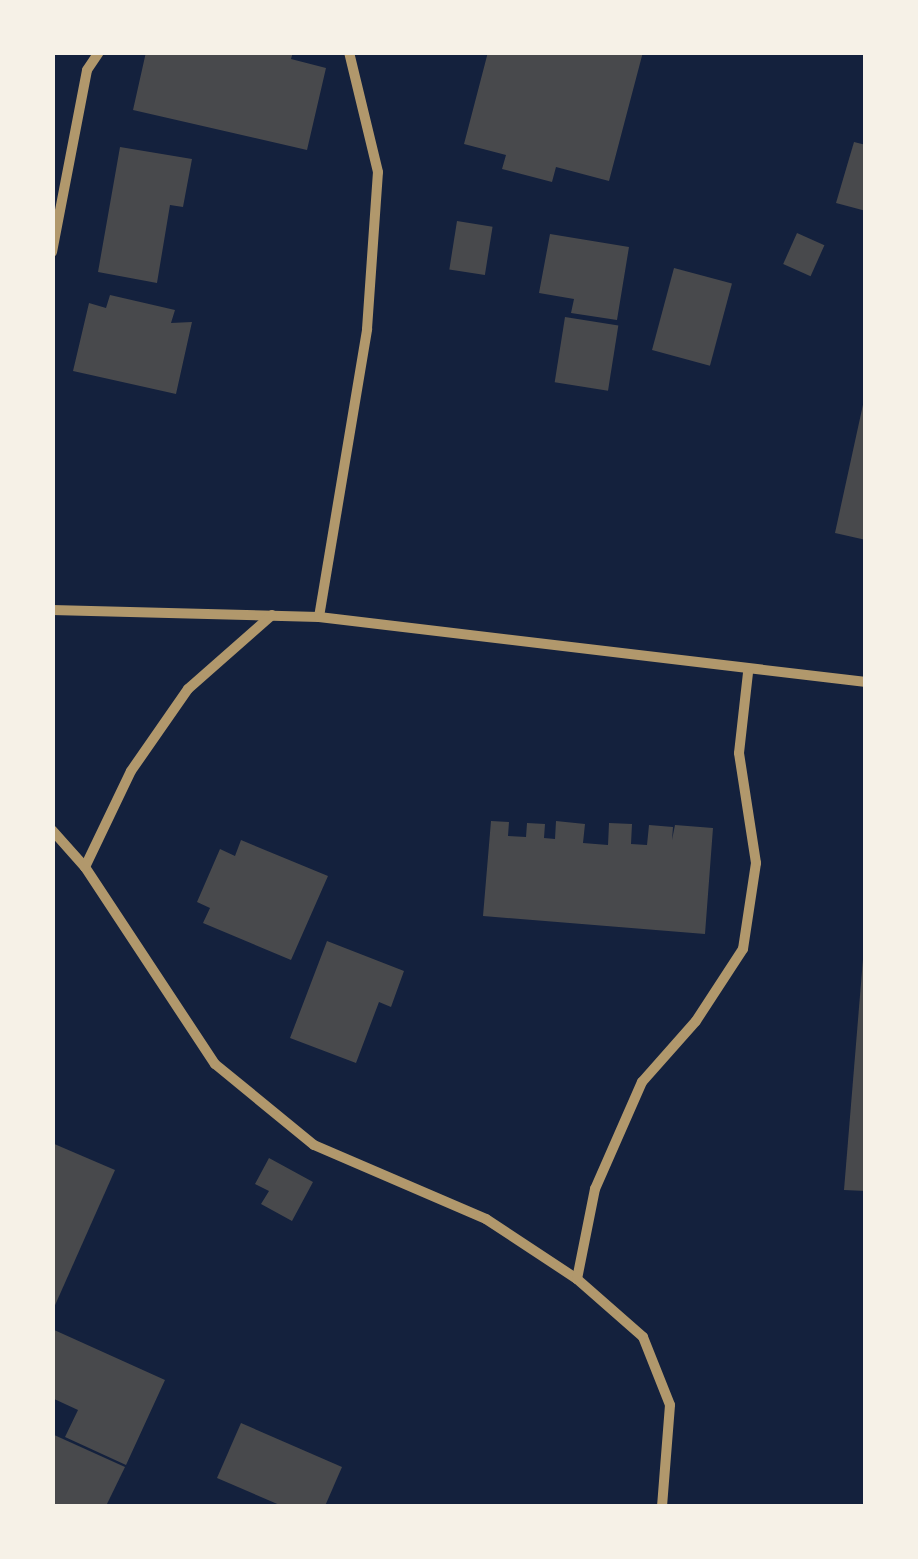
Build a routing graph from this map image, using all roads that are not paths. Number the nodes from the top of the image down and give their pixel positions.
1 (99, 52) edge
2 (349, 52) edge
3 (52, 252) edge
4 (52, 610) edge
5 (272, 614) junction
6 (319, 617) junction
7 (748, 673) junction
8 (866, 682) edge
9 (52, 830) edge
10 (84, 867) junction
11 (578, 1278) junction
12 (662, 1506) edge

1 - 3 street
2 - 6 street
4 - 5 street
5 - 6 street
5 - 10 street
6 - 7 street
7 - 8 street
7 - 11 street
9 - 10 street
10 - 11 street
11 - 12 street

